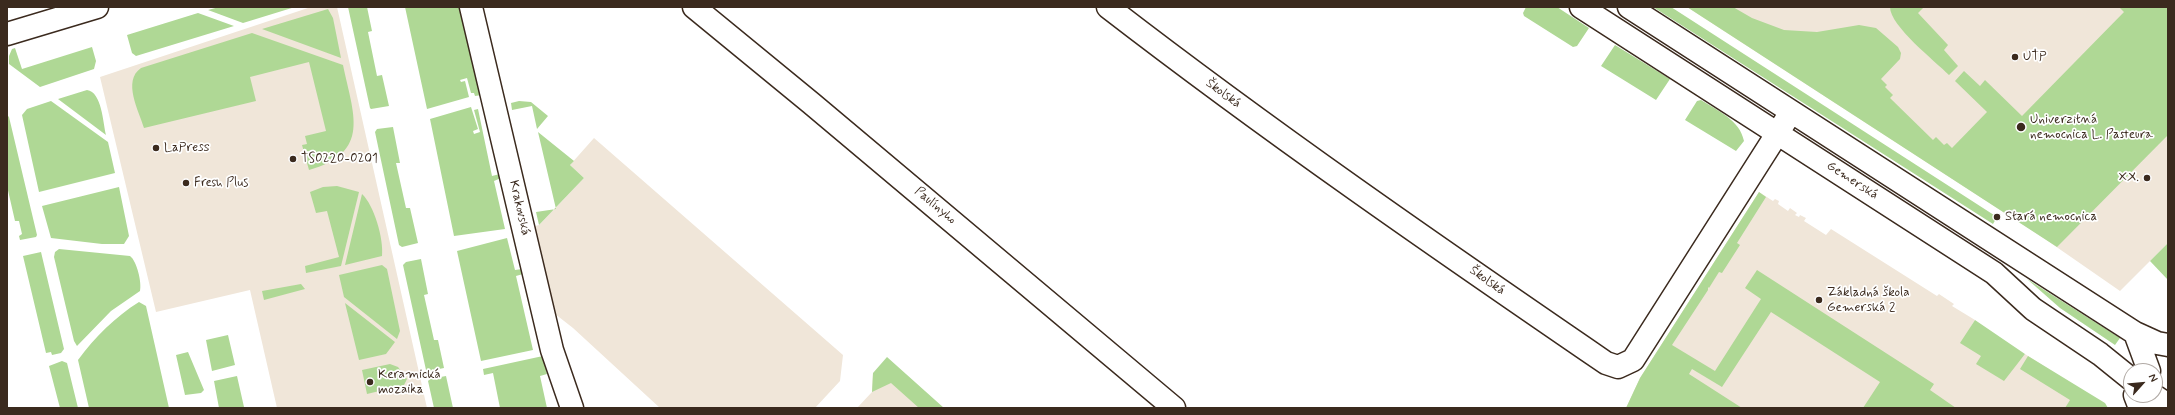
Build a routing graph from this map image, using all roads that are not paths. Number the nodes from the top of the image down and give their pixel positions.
1 (97, 7) edge
2 (471, 7) edge
3 (694, 7) edge
4 (1108, 7) edge
5 (1581, 7) edge
6 (1629, 7) edge
7 (7, 34) edge
8 (1791, 112) junction
9 (1777, 134) junction
10 (2135, 333) junction
11 (2168, 345) edge
12 (2146, 363) edge
13 (2123, 372) edge
14 (572, 408) edge
15 (1174, 408) edge

1 - 7 street
2 - 14 street, Krakovská
3 - 15 street, Paulínyho
4 - 9 street, Školská
5 - 9 street, Gemerská
6 - 8 street, Gemerská
8 - 9 street, Školská
8 - 10 street, Gemerská
9 - 13 street, Gemerská
10 - 11 street, Gemerská
10 - 12 street

